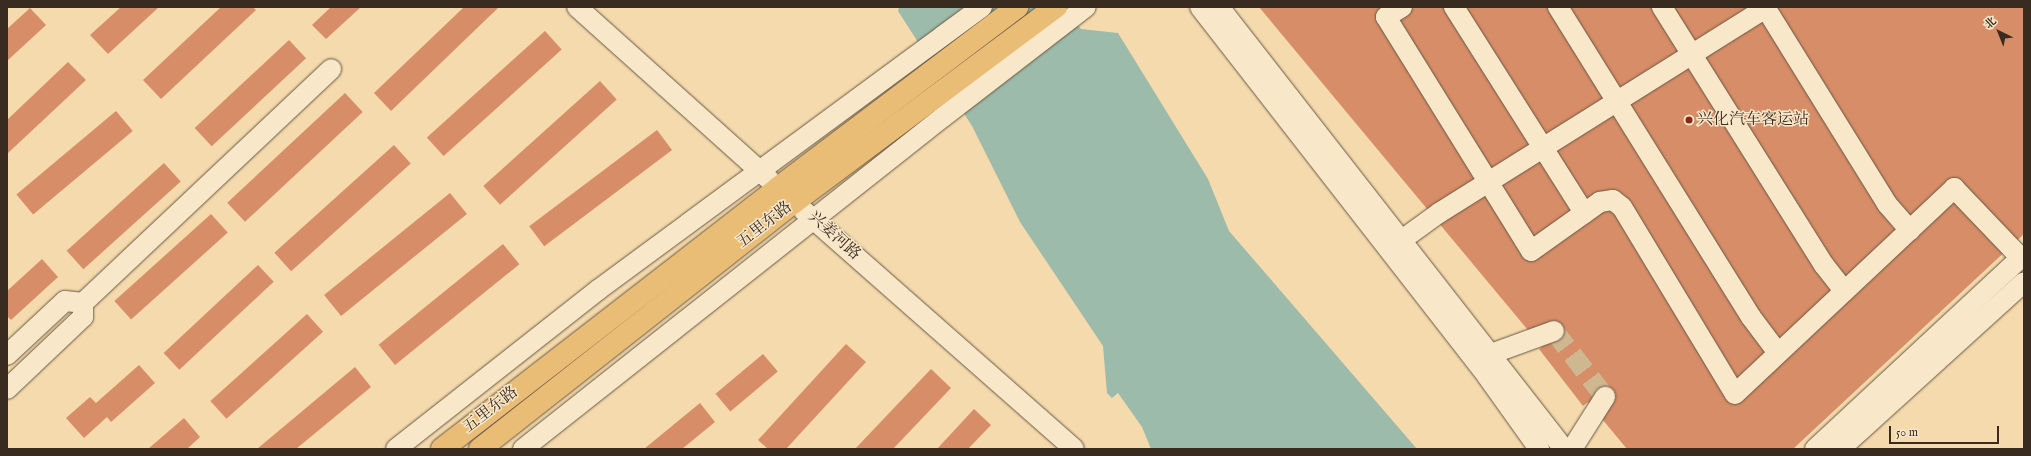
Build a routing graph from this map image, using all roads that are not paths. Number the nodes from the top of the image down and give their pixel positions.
1 (577, 7) edge
2 (982, 7) edge
3 (1018, 7) edge
4 (1056, 7) edge
5 (1086, 7) edge
6 (1200, 7) edge
7 (1219, 7) edge
8 (1402, 7) edge
9 (1454, 7) edge
10 (1558, 7) edge
11 (1662, 7) edge
12 (1766, 7) edge
13 (1692, 56) junction
14 (331, 68) dead end
15 (1617, 102) junction
16 (937, 109) junction
17 (1543, 148) junction
18 (760, 171) junction
19 (1488, 183) junction
20 (778, 188) junction
21 (794, 202) junction
22 (1584, 213) junction
23 (814, 219) junction
24 (1910, 230) junction
25 (1395, 245) junction
26 (2022, 256) edge
27 (2024, 282) edge
28 (1844, 291) junction
29 (83, 303) junction
30 (1554, 331) dead end
31 (1778, 353) junction
32 (1491, 354) junction
33 (7, 355) edge
34 (7, 389) edge
35 (1605, 396) dead end
36 (396, 449) edge
37 (442, 449) edge
38 (480, 449) edge
39 (523, 449) edge
40 (1074, 449) edge
41 (1539, 449) edge
42 (1564, 449) edge
43 (1572, 449) edge
44 (1815, 449) edge
45 (1840, 449) edge

1 - 18 street, 兴姜河路
2 - 18 street
3 - 20 main road, 五里东路
4 - 16 main road, 五里东路
5 - 16 street
6 - 25 street
7 - 25 street
8 - 19 street
9 - 17 street
10 - 15 street
11 - 13 street
12 - 13 street
12 - 24 street
13 - 15 street
13 - 28 street
14 - 29 street
15 - 17 street
15 - 31 street
16 - 21 main road, 五里东路
16 - 23 street
17 - 19 street
17 - 22 street
18 - 20 street, 兴姜河路
18 - 36 street
19 - 22 street
19 - 25 street
20 - 21 street, 兴姜河路
20 - 37 main road, 五里东路
21 - 23 street, 兴姜河路
21 - 38 main road, 五里东路
22 - 31 street
23 - 39 street
23 - 40 street, 兴姜河路
24 - 26 street
24 - 28 street
25 - 32 street
25 - 41 street
26 - 44 street
27 - 45 street
28 - 31 street
29 - 33 street
29 - 34 street
30 - 32 street
32 - 42 street
35 - 43 street

